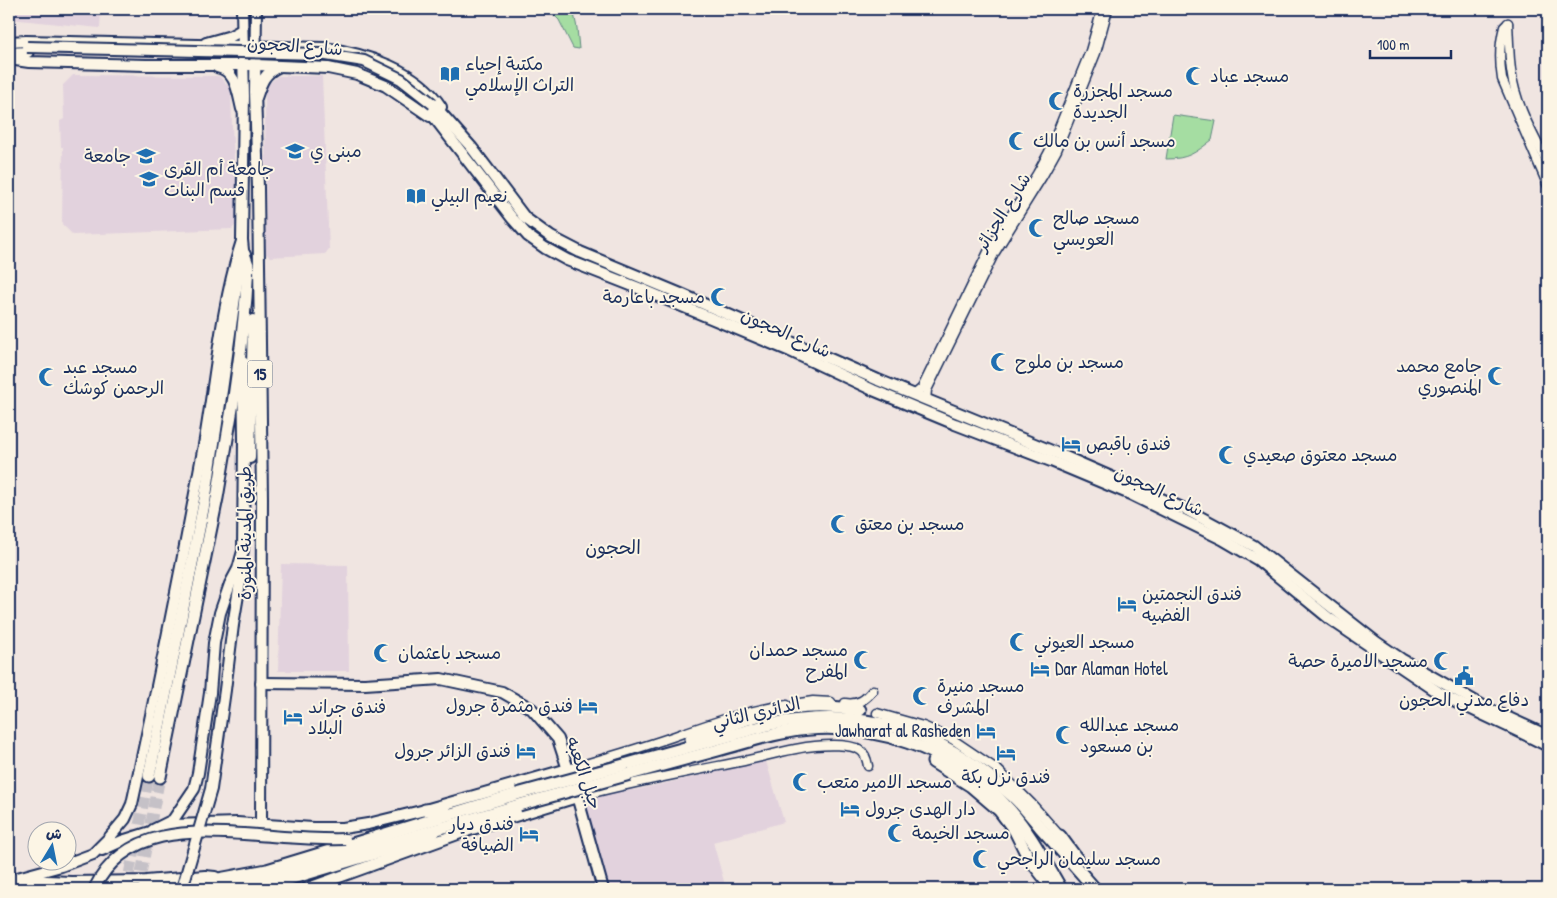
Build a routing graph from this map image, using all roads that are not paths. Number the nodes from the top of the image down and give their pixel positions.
1 (242, 9) edge
2 (256, 9) edge
3 (1102, 9) edge
4 (1108, 9) edge
5 (242, 30) junction
6 (9, 44) edge
7 (193, 46) junction
8 (242, 47) junction
9 (256, 47) junction
10 (28, 49) junction
11 (9, 53) edge
12 (9, 59) edge
13 (201, 65) junction
14 (243, 65) junction
15 (256, 65) junction
16 (281, 66) junction
17 (256, 100) junction
18 (430, 106) junction
19 (243, 112) junction
20 (437, 121) junction
21 (455, 128) junction
22 (1548, 164) edge
23 (1548, 186) edge
24 (242, 240) junction
25 (259, 242) junction
26 (244, 254) junction
27 (914, 395) junction
28 (926, 400) junction
29 (261, 683) junction
30 (873, 690) dead end
31 (856, 707) junction
32 (877, 713) dead end
33 (1548, 736) edge
34 (1548, 746) edge
35 (933, 762) dead end
36 (624, 764) junction
37 (868, 766) dead end
38 (568, 769) junction
39 (154, 776) tunnel mouth
40 (577, 796) junction
41 (518, 800) junction
42 (425, 810) junction
43 (496, 812) junction
44 (453, 813) junction
45 (261, 824) junction
46 (440, 829) junction
47 (153, 830) junction
48 (466, 831) junction
49 (1060, 836) joint
50 (372, 838) junction
51 (93, 854) junction
52 (226, 878) junction
53 (9, 880) edge
54 (94, 889) edge
55 (144, 889) edge
56 (182, 889) edge
57 (221, 889) edge
58 (258, 889) edge
59 (306, 889) edge
60 (603, 889) edge
61 (1053, 889) edge
62 (1061, 889) edge
63 (1095, 889) edge

1 - 5 main road
2 - 9 main road, طريق المدينة المنورة / 15
3 - 27 street, شارع الجزائر
4 - 28 street, شارع الجزائر
5 - 7 main road
5 - 8 main road
6 - 7 main road
6 - 10 main road, شارع الحجون
7 - 8 main road
8 - 9 main road
8 - 14 main road
9 - 15 main road, طريق المدينة المنورة / 15
9 - 21 main road
10 - 11 main road, شارع الحجون
10 - 18 main road, شارع الحجون, bridge
12 - 13 main road
13 - 14 main road
13 - 19 main road
14 - 15 main road
14 - 19 main road
15 - 16 main road
15 - 17 main road, طريق المدينة المنورة / 15
16 - 17 main road
16 - 20 main road
17 - 25 main road, طريق المدينة المنورة / 15
18 - 20 main road, شارع الحجون
18 - 21 main road, شارع الحجون
19 - 24 main road
20 - 34 main road, شارع الحجون
21 - 27 main road, شارع الحجون
22 - 23 street
24 - 26 main road
24 - 51 main road
25 - 29 main road, طريق المدينة المنورة / 15
25 - 56 main road, طريق المدينة المنورة / 15, bridge
26 - 39 highway
26 - 47 main road
27 - 28 main road, شارع الحجون
28 - 33 main road, شارع الحجون
29 - 38 main road, جبل الكعبه
29 - 45 main road, طريق المدينة المنورة / 15
30 - 31 street
31 - 36 highway
31 - 38 street
32 - 49 street
35 - 61 highway
36 - 41 highway, الدائري الثاني, bridge
36 - 63 highway, الدائري الثاني
37 - 40 street
38 - 40 main road, جبل الكعبه
38 - 42 main road
40 - 48 main road
40 - 60 main road, جبل الكعبه
41 - 43 highway
41 - 44 highway
41 - 62 highway, الدائري الثاني, bridge
42 - 44 highway
42 - 45 main road
43 - 46 highway
43 - 48 highway
44 - 50 highway
45 - 47 main road
46 - 57 highway
46 - 58 main road
47 - 51 main road
48 - 59 main road
49 - 63 highway
50 - 52 highway
50 - 54 main road, bridge
51 - 53 main road
52 - 53 main road
52 - 55 highway

